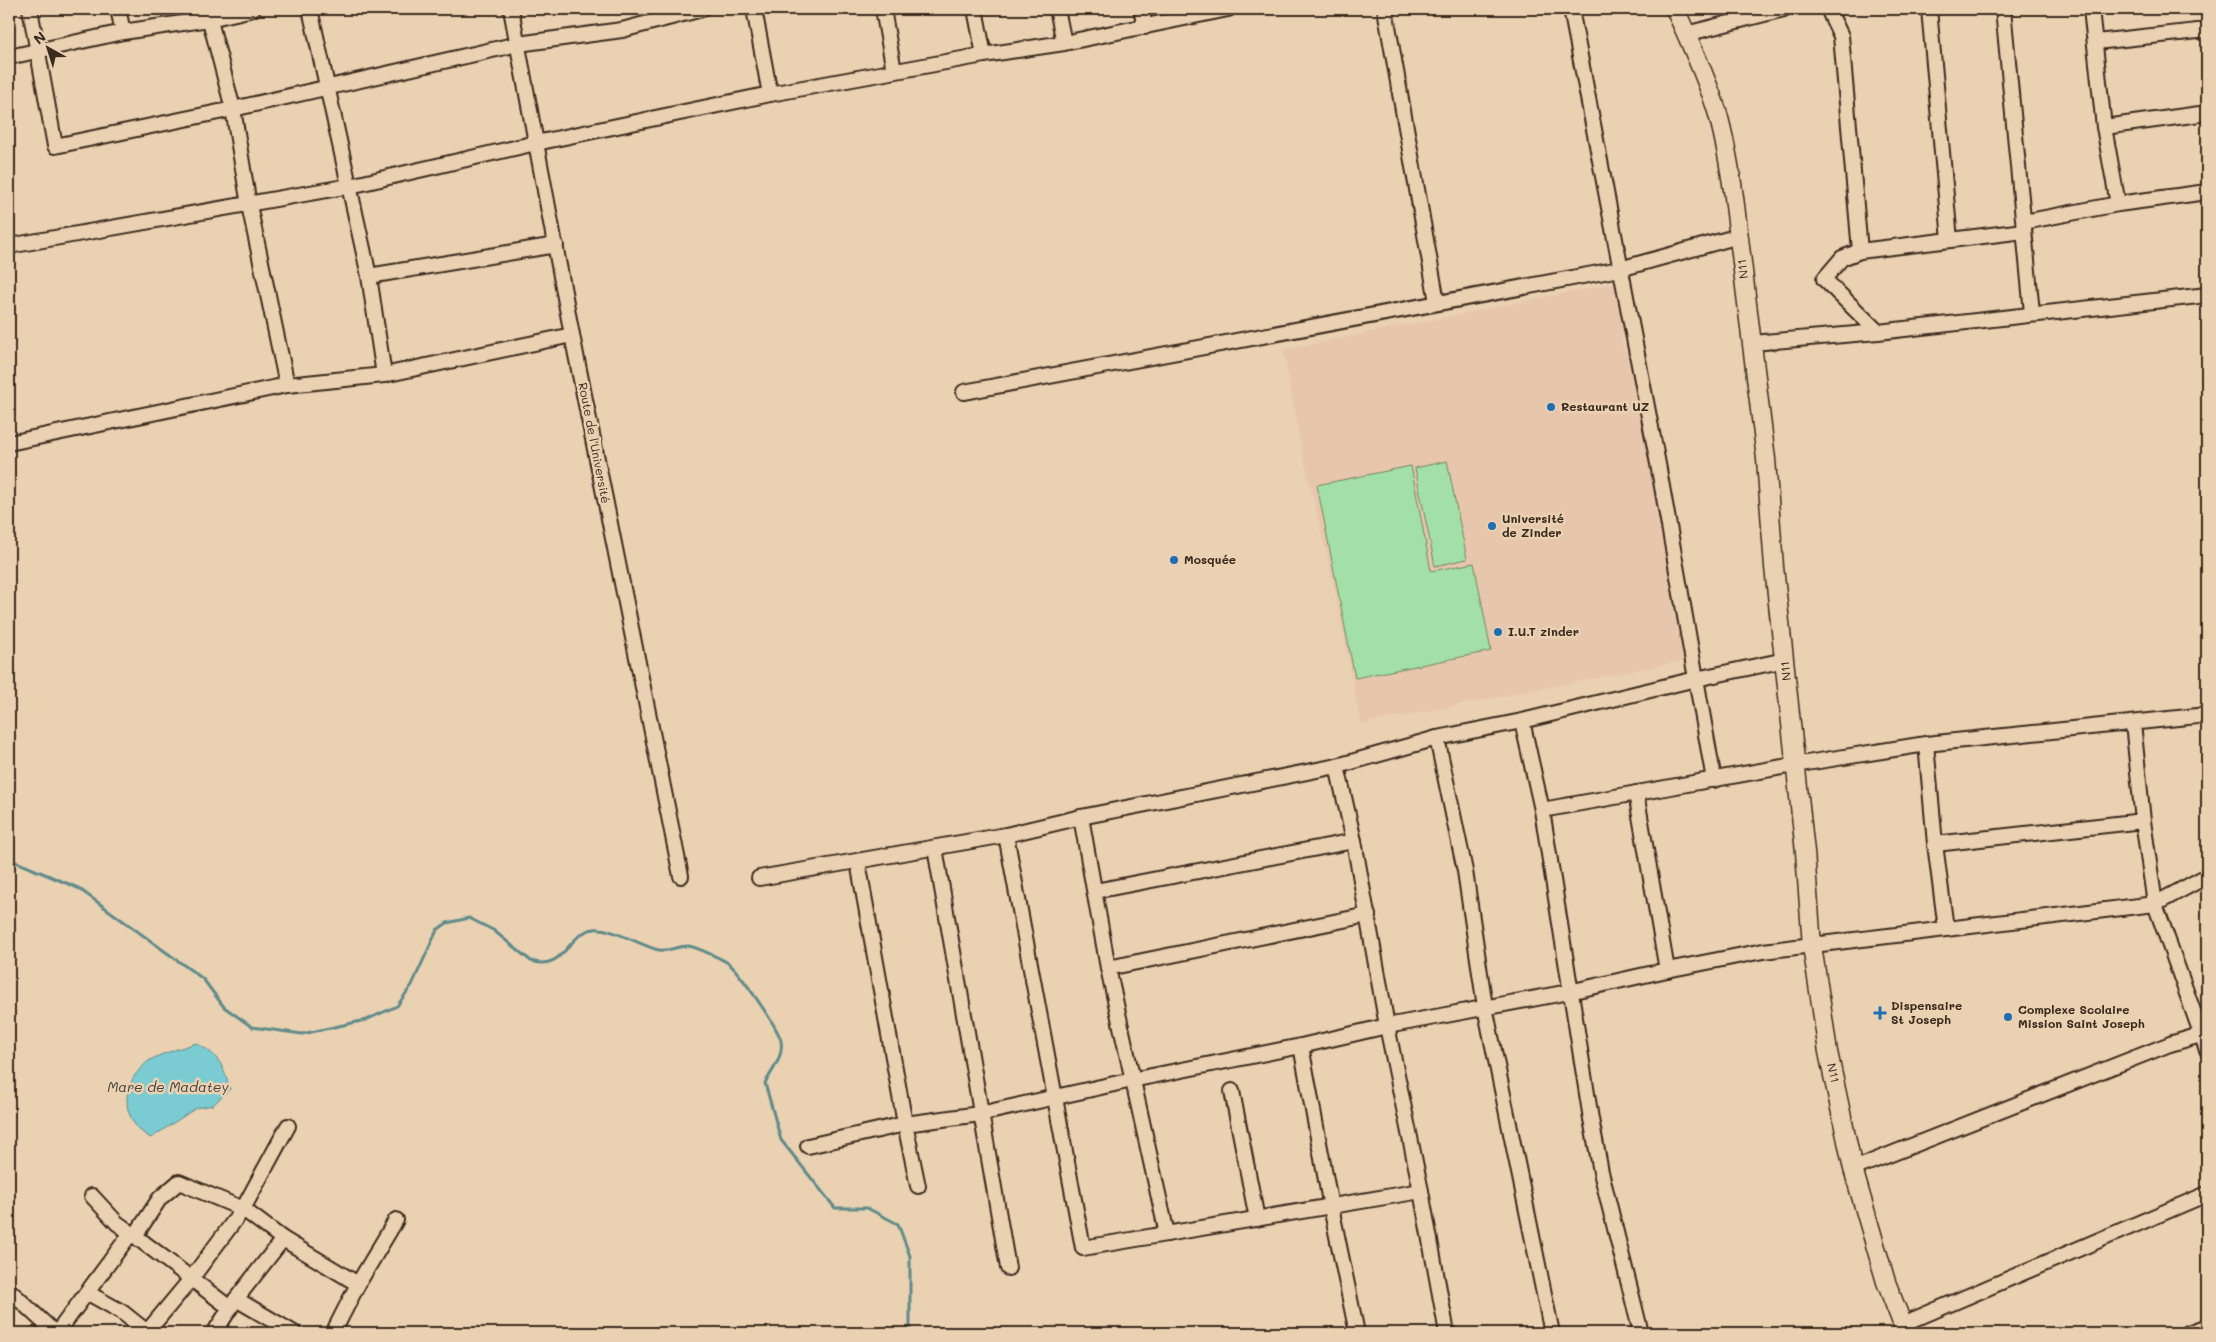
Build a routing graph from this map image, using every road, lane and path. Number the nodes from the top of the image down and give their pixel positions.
1 (30, 9) edge
2 (118, 9) edge
3 (253, 9) edge
4 (310, 9) edge
5 (511, 9) edge
6 (702, 9) edge
7 (754, 9) edge
8 (883, 9) edge
9 (975, 9) edge
10 (1057, 9) edge
11 (1141, 9) edge
12 (1228, 9) edge
13 (1385, 9) edge
14 (1571, 9) edge
15 (1675, 9) edge
16 (1784, 9) edge
17 (1828, 9) edge
18 (1929, 9) edge
19 (2003, 9) edge
20 (2091, 9) edge
21 (208, 14) edge
22 (1145, 27) junction
23 (2207, 30) edge
24 (123, 32) junction
25 (1686, 34) junction
26 (1064, 42) junction
27 (2096, 42) junction
28 (518, 44) junction
29 (37, 51) junction
30 (984, 55) junction
31 (9, 57) edge
32 (894, 72) junction
33 (328, 86) junction
34 (770, 94) junction
35 (233, 109) junction
36 (2207, 113) edge
37 (2104, 127) junction
38 (536, 143) junction
39 (350, 186) junction
40 (2207, 192) edge
41 (2118, 204) junction
42 (249, 205) junction
43 (2024, 226) junction
44 (1739, 236) junction
45 (1950, 240) junction
46 (9, 246) edge
47 (556, 246) junction
48 (1860, 251) junction
49 (1620, 269) junction
50 (369, 276) junction
51 (2207, 295) edge
52 (1437, 302) junction
53 (2032, 313) junction
54 (1878, 332) junction
55 (572, 335) junction
56 (1753, 344) junction
57 (384, 375) junction
58 (287, 385) junction
59 (964, 392) dead end
60 (9, 443) edge
61 (1784, 660) junction
62 (1696, 679) junction
63 (2207, 715) edge
64 (1522, 721) junction
65 (2133, 723) junction
66 (1437, 738) junction
67 (1926, 744) junction
68 (1794, 765) junction
69 (1337, 766) junction
70 (1714, 780) junction
71 (1636, 792) junction
72 (1542, 810) junction
73 (1081, 817) junction
74 (2143, 820) junction
75 (1006, 835) junction
76 (1354, 841) junction
77 (1935, 844) junction
78 (935, 848) junction
79 (858, 862) junction
80 (681, 876) dead end
81 (2207, 876) edge
82 (759, 878) dead end
83 (1095, 891) junction
84 (2155, 904) junction
85 (1368, 915) junction
86 (1946, 929) junction
87 (1812, 946) junction
88 (1108, 968) junction
89 (1667, 970) junction
90 (1569, 992) junction
91 (1485, 1006) junction
92 (1387, 1026) junction
93 (2204, 1035) edge
94 (1301, 1046) junction
95 (2207, 1050) edge
96 (1132, 1080) junction
97 (1232, 1091) dead end
98 (1054, 1099) junction
99 (980, 1114) junction
100 (905, 1124) junction
101 (288, 1126) dead end
102 (808, 1146) dead end
103 (1853, 1169) junction
104 (918, 1186) dead end
105 (1421, 1192) junction
106 (2207, 1194) edge
107 (92, 1196) dead end
108 (1331, 1207) junction
109 (243, 1209) junction
110 (1257, 1219) junction
111 (396, 1220) dead end
112 (1167, 1234) junction
113 (133, 1235) junction
114 (284, 1239) junction
115 (1008, 1268) dead end
116 (1628, 1275) junction
117 (191, 1279) junction
118 (358, 1284) junction
119 (9, 1290) edge
120 (88, 1293) junction
121 (233, 1304) junction
122 (2207, 1326) edge
123 (1904, 1329) edge
124 (56, 1333) edge
125 (148, 1333) edge
126 (214, 1333) edge
127 (294, 1333) edge
128 (333, 1333) edge
129 (1357, 1333) edge
130 (1447, 1333) edge
131 (1552, 1333) edge
132 (1642, 1333) edge
133 (1651, 1333) edge
134 (2188, 1333) edge

1 - 29 street
2 - 24 street
3 - 21 street
4 - 33 street
5 - 28 street, Route de l'Université
6 - 28 street
7 - 34 street
8 - 32 street
9 - 30 street
10 - 26 street
11 - 22 street
12 - 22 street
13 - 52 street
14 - 49 street
15 - 25 main road, N11
16 - 25 street
17 - 48 street
18 - 45 street
19 - 43 street
20 - 27 street
21 - 24 street
21 - 35 street
22 - 26 street
23 - 27 street
24 - 29 street
25 - 44 main road, N11
26 - 30 street
27 - 37 street
28 - 33 street
28 - 38 street, Route de l'Université
29 - 31 street
29 - 35 street
30 - 32 street
32 - 34 street
33 - 35 street
33 - 39 street
34 - 38 street
35 - 42 street
36 - 37 street
37 - 41 street
38 - 39 street
38 - 47 street, Route de l'Université
39 - 42 street
39 - 50 street
40 - 41 street
41 - 43 street
42 - 46 street
42 - 58 street
43 - 45 street
43 - 53 street
44 - 49 street
44 - 56 main road, N11
45 - 48 street
47 - 50 street
47 - 55 street, Route de l'Université
48 - 54 street
49 - 52 street
49 - 62 street
50 - 57 street
51 - 53 street
52 - 59 street
53 - 54 street
54 - 56 street
55 - 57 street
55 - 80 street, Route de l'Université
56 - 61 main road, N11
57 - 58 street
58 - 60 street
61 - 62 street
61 - 68 main road, N11
62 - 64 street
62 - 70 street
63 - 65 street
64 - 66 street
64 - 72 street
65 - 67 street
65 - 74 street
66 - 69 street
66 - 91 street
67 - 68 street
67 - 77 street
68 - 70 street
68 - 87 main road, N11
69 - 73 street
69 - 76 street
70 - 71 street
71 - 72 street
71 - 89 street
72 - 90 street
73 - 75 street
73 - 83 street
74 - 77 street
74 - 84 street
75 - 78 street
75 - 98 street
76 - 83 street
76 - 85 street
77 - 86 street
78 - 79 street
78 - 99 street
79 - 82 street
79 - 100 street
81 - 84 street
83 - 88 street
84 - 86 street
84 - 93 street
85 - 88 street
85 - 92 street
86 - 87 street
87 - 89 street
87 - 103 main road, N11
88 - 96 street
89 - 90 street
90 - 91 street
90 - 116 street
91 - 92 street
91 - 131 street
92 - 94 street
92 - 105 street
93 - 95 street
93 - 103 street
94 - 96 street
94 - 108 street
96 - 98 street
96 - 112 street
97 - 110 street
98 - 99 street
98 - 112 street
99 - 100 street
99 - 115 street
100 - 102 street
100 - 104 street
101 - 109 street
103 - 123 main road, N11
105 - 108 street
105 - 130 street
106 - 123 street
107 - 113 street
108 - 110 street
108 - 129 street
109 - 113 street
109 - 114 street
109 - 117 street
110 - 112 street
111 - 118 street
113 - 117 street
113 - 120 street
114 - 118 street
114 - 121 street
116 - 132 street
116 - 133 street
117 - 121 street
117 - 125 street
118 - 128 street
119 - 124 street
120 - 124 street
120 - 125 street
121 - 126 street
121 - 127 street
122 - 134 street

